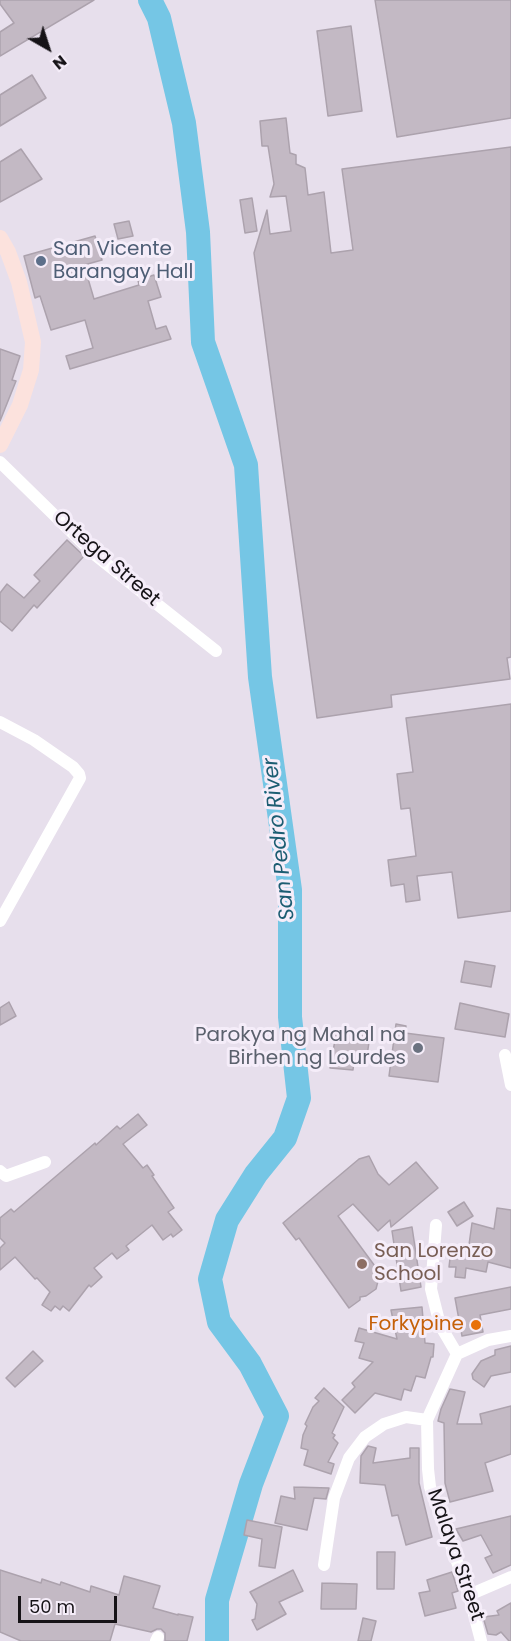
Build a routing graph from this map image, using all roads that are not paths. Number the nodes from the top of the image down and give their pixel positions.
1 (3, 248) edge
2 (0, 444) edge
3 (0, 462) edge
4 (216, 651) dead end
5 (0, 722) edge
6 (0, 921) edge
7 (505, 1055) dead end
8 (511, 1085) edge
9 (45, 1162) dead end
10 (0, 1171) edge
11 (436, 1225) dead end
12 (511, 1336) edge
13 (457, 1354) junction
14 (428, 1420) junction
15 (324, 1565) dead end
16 (511, 1577) edge
17 (469, 1595) junction
18 (481, 1641) edge

1 - 2 main road
3 - 4 street, Ortega Street
5 - 6 street
7 - 8 street
9 - 10 street
11 - 13 street
12 - 13 street
13 - 14 street, Malaya Street
14 - 15 street
14 - 17 street, Malaya Street
16 - 17 street
17 - 18 street, Malaya Street

